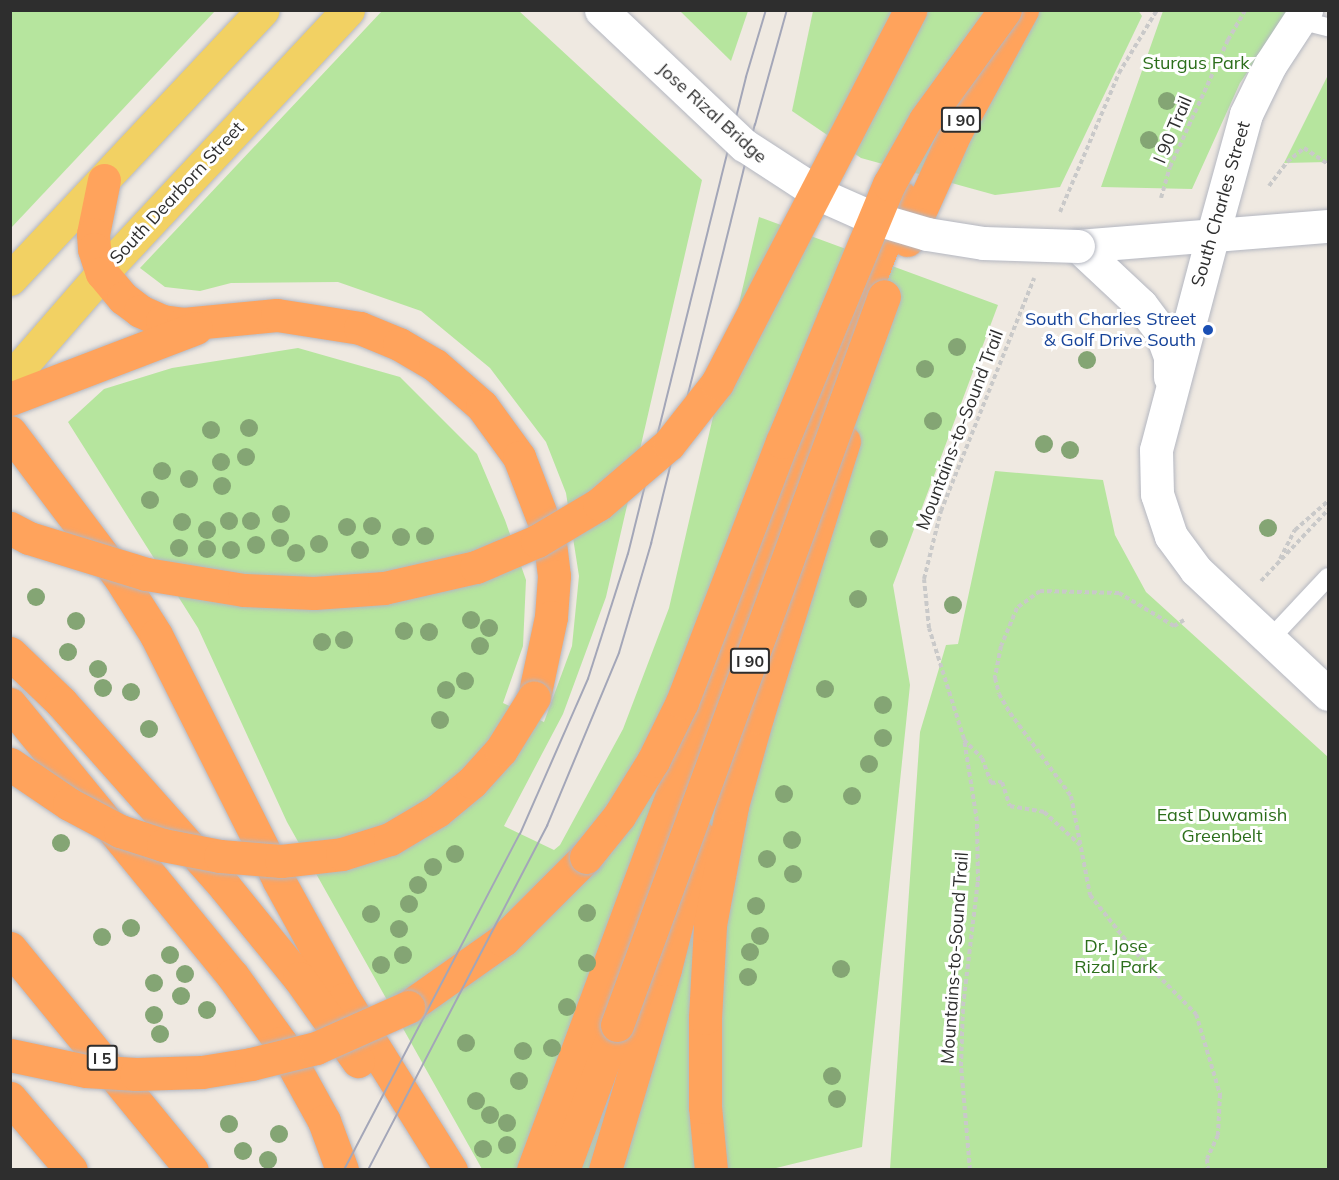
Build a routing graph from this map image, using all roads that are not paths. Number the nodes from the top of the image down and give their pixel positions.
1 (263, 10) edge
2 (348, 10) edge
3 (602, 10) edge
4 (910, 10) edge
5 (983, 10) edge
6 (1005, 10) edge
7 (1022, 10) edge
8 (1311, 19) edge
9 (104, 180) junction
10 (1329, 226) edge
11 (1213, 234) junction
12 (1112, 260) junction
13 (102, 273) junction
14 (10, 279) edge
15 (884, 296) junction
16 (215, 322) junction
17 (10, 379) edge
18 (1170, 387) junction
19 (10, 399) edge
20 (10, 432) edge
21 (10, 528) edge
22 (1329, 577) edge
23 (1270, 639) junction
24 (10, 653) edge
25 (716, 676) junction
26 (1329, 694) edge
27 (10, 704) edge
28 (10, 764) edge
29 (10, 948) edge
30 (10, 1056) edge
31 (10, 1098) edge
32 (70, 1170) edge
33 (192, 1170) edge
34 (342, 1170) edge
35 (436, 1170) edge
36 (452, 1170) edge
37 (533, 1170) edge
38 (563, 1170) edge
39 (605, 1170) edge
40 (711, 1170) edge

1 - 9 main road
2 - 13 main road, South Dearborn Street
3 - 12 street, Jose Rizal Bridge, bridge
4 - 21 highway, bridge
5 - 25 highway, I 90, bridge
6 - 30 highway, bridge
7 - 15 highway, I 90
8 - 11 street, South Charles Street
9 - 13 highway
9 - 14 main road
10 - 11 street, Jose Rizal Bridge
11 - 12 street, Jose Rizal Bridge
11 - 18 street, South Charles Street
12 - 18 street
13 - 16 highway
13 - 17 main road, South Dearborn Street
15 - 38 highway, I 90, bridge
15 - 40 highway, bridge
16 - 19 highway
16 - 28 highway, bridge
18 - 23 street, South Charles Street
20 - 36 highway
22 - 23 lane
23 - 26 street, South Charles Street
24 - 35 highway
25 - 37 highway, I 90
25 - 39 highway, bridge
27 - 34 highway
29 - 33 highway, I 5
31 - 32 highway

